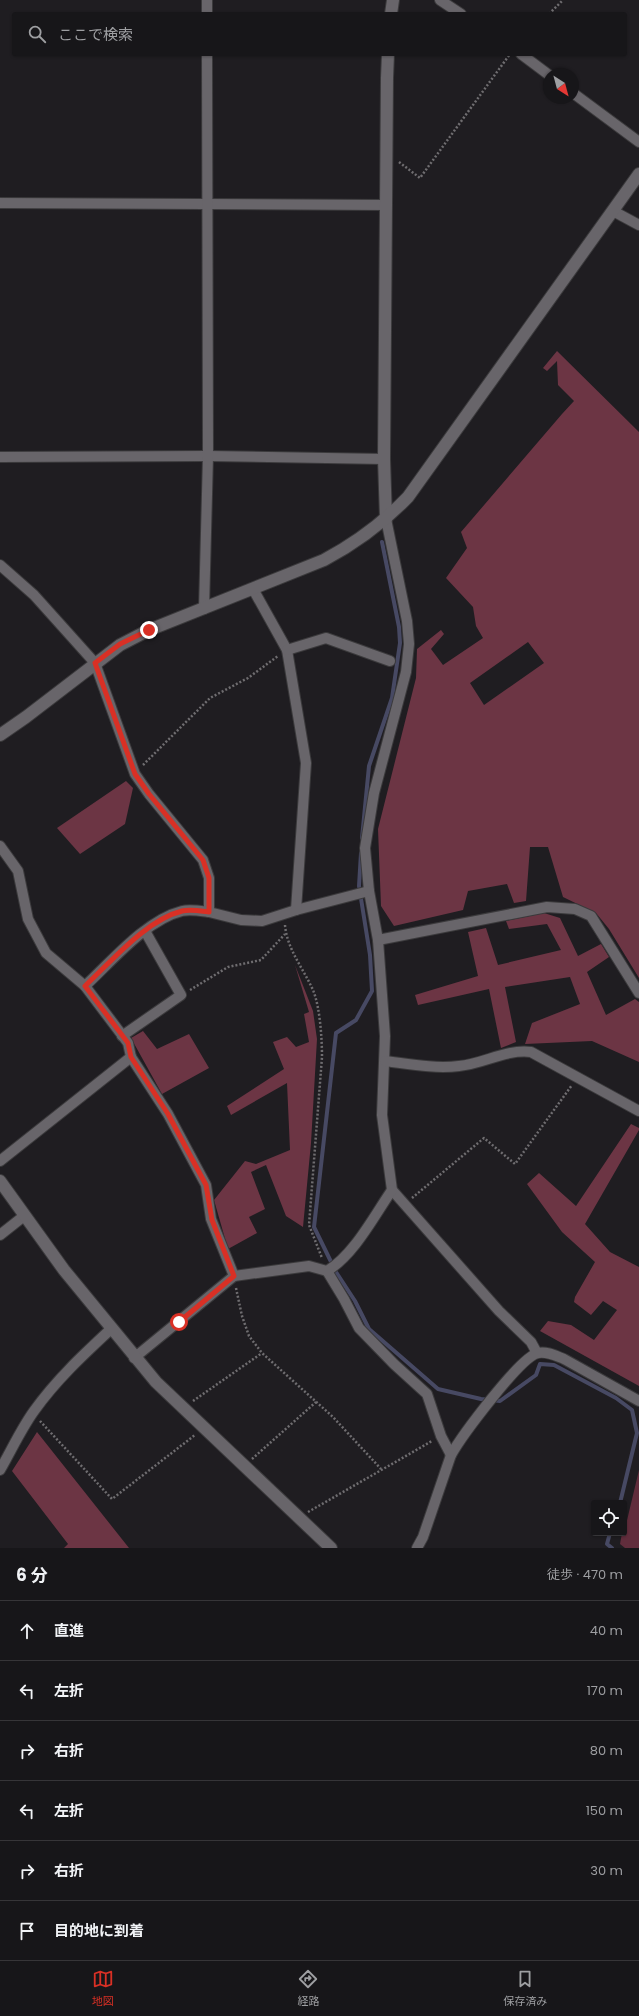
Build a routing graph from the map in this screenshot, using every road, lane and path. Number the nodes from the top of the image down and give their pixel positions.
1 (207, 0) edge
2 (393, 0) edge
3 (440, 0) edge
4 (563, 0) edge
5 (207, 12) edge
6 (392, 12) edge
7 (458, 12) edge
8 (551, 12) edge
9 (207, 56) edge
10 (388, 56) edge
11 (509, 56) edge
12 (523, 56) edge
13 (543, 71) edge
14 (579, 97) edge
15 (639, 142) edge
16 (387, 153) junction
17 (639, 174) edge
18 (0, 203) edge
19 (207, 205) junction
20 (387, 205) junction
21 (612, 211) junction
22 (639, 225) edge
23 (208, 456) junction
24 (0, 457) edge
25 (384, 459) junction
26 (386, 519) junction
27 (0, 565) edge
28 (253, 589) junction
29 (204, 609) junction
30 (287, 650) junction
31 (390, 661) dead end
32 (95, 663) junction
33 (0, 734) edge
34 (135, 774) junction
35 (0, 846) edge
36 (362, 893) junction
37 (296, 910) junction
38 (209, 912) junction
39 (284, 914) junction
40 (145, 931) junction
41 (285, 934) junction
42 (378, 940) junction
43 (85, 986) junction
44 (639, 993) edge
45 (181, 995) junction
46 (122, 1036) junction
47 (131, 1057) junction
48 (385, 1061) junction
49 (577, 1078) junction
50 (639, 1111) edge
51 (0, 1161) edge
52 (0, 1181) edge
53 (392, 1190) junction
54 (404, 1204) junction
55 (24, 1216) junction
56 (0, 1235) edge
57 (332, 1268) junction
58 (234, 1276) junction
59 (111, 1329) junction
60 (262, 1353) junction
61 (537, 1353) junction
62 (134, 1358) junction
63 (639, 1401) edge
64 (316, 1402) junction
65 (182, 1408) junction
66 (33, 1413) junction
67 (204, 1428) junction
68 (441, 1436) junction
69 (451, 1455) junction
70 (245, 1466) junction
71 (381, 1469) junction
72 (0, 1470) edge
73 (298, 1518) junction
74 (331, 1548) edge
75 (417, 1548) edge

1 - 5 street
2 - 6 street
3 - 7 street
4 - 8 path
9 - 19 street
10 - 16 street
11 - 16 path
12 - 13 street
14 - 15 street
16 - 20 street
17 - 21 street
18 - 19 street
19 - 20 street
19 - 23 street
20 - 25 street
21 - 22 street
21 - 26 street
23 - 24 street
23 - 25 street
23 - 29 street
25 - 26 street
26 - 28 street
26 - 36 street
27 - 32 street
28 - 29 street
28 - 30 street
29 - 32 street
30 - 31 street
30 - 34 path
30 - 37 street
32 - 33 street
32 - 34 street
34 - 38 street
35 - 43 street
36 - 37 street
36 - 42 street
37 - 39 street
38 - 39 street
38 - 40 street
39 - 41 path
40 - 43 street
40 - 45 street
41 - 45 path
41 - 57 path
42 - 44 street
42 - 48 street
43 - 46 street
45 - 46 street
46 - 47 street
47 - 51 street
47 - 58 street
48 - 49 street
48 - 53 street
49 - 50 street
49 - 54 path
52 - 55 street
53 - 54 street
53 - 57 street
54 - 61 street
55 - 56 street
55 - 59 street
57 - 58 street
57 - 68 street
58 - 60 path
58 - 62 street
59 - 62 street
59 - 66 street
60 - 64 path
60 - 65 path
61 - 63 street
61 - 69 street
62 - 65 street
64 - 70 path
64 - 71 path
65 - 67 street
66 - 67 path
66 - 72 street
67 - 70 street
68 - 69 street
68 - 71 path
69 - 75 street
70 - 73 street
71 - 73 path
73 - 74 street

